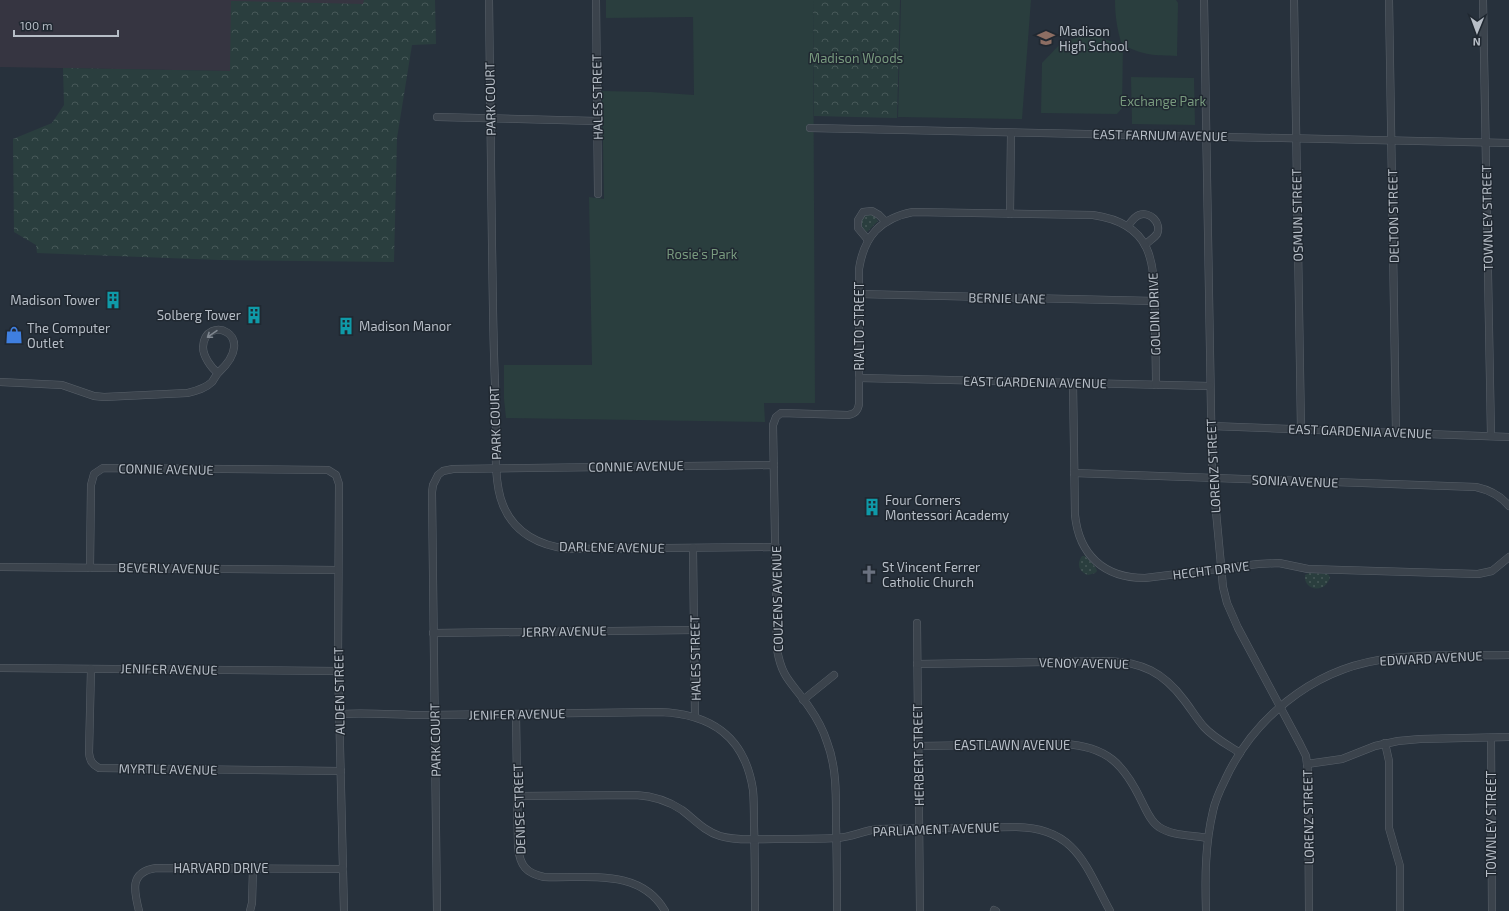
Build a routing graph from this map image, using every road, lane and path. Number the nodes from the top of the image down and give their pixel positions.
1 (489, 0) edge
2 (596, 0) edge
3 (1204, 0) edge
4 (1294, 0) edge
5 (1389, 0) edge
6 (1483, 0) edge
7 (437, 118) dead end
8 (490, 119) junction
9 (597, 121) junction
10 (810, 128) dead end
11 (1011, 133) junction
12 (1205, 136) junction
13 (1296, 137) junction
14 (1391, 140) junction
15 (1486, 142) junction
16 (1509, 143) edge
17 (598, 194) dead end
18 (1010, 214) junction
19 (886, 222) junction
20 (1128, 226) junction
21 (868, 240) junction
22 (1145, 244) junction
23 (859, 294) junction
24 (1155, 301) junction
25 (218, 373) junction
26 (859, 378) junction
27 (0, 382) edge
28 (8, 383) junction
29 (1073, 383) junction
30 (1156, 385) junction
31 (0, 386) edge
32 (1210, 386) junction
33 (776, 416) joint
34 (1210, 426) junction
35 (1302, 429) junction
36 (1396, 433) junction
37 (1491, 436) junction
38 (1509, 437) edge
39 (774, 464) junction
40 (497, 468) junction
41 (334, 472) joint
42 (1074, 473) junction
43 (1212, 478) junction
44 (1509, 506) edge
45 (776, 547) junction
46 (693, 548) junction
47 (1509, 557) edge
48 (0, 567) edge
49 (90, 568) junction
50 (1221, 569) junction
51 (338, 570) junction
52 (917, 623) dead end
53 (695, 630) junction
54 (433, 633) junction
55 (1509, 655) edge
56 (917, 664) junction
57 (0, 668) edge
58 (91, 669) junction
59 (338, 671) junction
60 (834, 675) dead end
61 (803, 700) junction
62 (1280, 706) junction
63 (339, 714) junction
64 (516, 714) junction
65 (434, 715) junction
66 (694, 716) junction
67 (1509, 737) edge
68 (1491, 738) junction
69 (1385, 743) junction
70 (918, 746) junction
71 (1240, 752) junction
72 (1308, 764) junction
73 (340, 771) junction
74 (517, 796) junction
75 (919, 828) junction
76 (837, 838) junction
77 (1207, 838) junction
78 (755, 839) junction
79 (253, 868) junction
80 (343, 869) junction
81 (139, 911) edge
82 (250, 911) edge
83 (344, 911) edge
84 (437, 911) edge
85 (665, 911) edge
86 (756, 911) edge
87 (837, 911) edge
88 (920, 911) edge
89 (1110, 911) edge
90 (1206, 911) edge
91 (1308, 911) edge
92 (1400, 911) edge
93 (1492, 911) edge

1 - 8 street, PARK COURT
2 - 9 street, HALES STREET
3 - 12 street, LORENZ STREET
4 - 13 street, OSMUN STREET
5 - 14 street, DELTON STREET
6 - 15 street, TOWNLEY STREET
7 - 8 street
8 - 9 street
8 - 40 street, PARK COURT
9 - 17 street, HALES STREET
10 - 11 street, EAST FARNUM AVENUE
11 - 12 street, EAST FARNUM AVENUE
11 - 18 street
12 - 13 street, EAST FARNUM AVENUE
12 - 32 street, LORENZ STREET
13 - 14 street, EAST FARNUM AVENUE
13 - 35 street, OSMUN STREET
14 - 15 street, EAST FARNUM AVENUE
14 - 36 street, DELTON STREET
15 - 16 street, EAST FARNUM AVENUE
15 - 37 street, TOWNLEY STREET
18 - 19 street, RIALTO STREET
18 - 20 street, GOLDIN DRIVE
19 - 21 street, RIALTO STREET
19 - 21 street
20 - 22 street, GOLDIN DRIVE
20 - 22 street
21 - 23 street, RIALTO STREET
22 - 24 street, GOLDIN DRIVE
23 - 24 street, BERNIE LANE
23 - 26 street, RIALTO STREET
24 - 30 street, GOLDIN DRIVE
25 -> 25 street
25 - 28 street
26 - 29 street, EAST GARDENIA AVENUE
26 - 33 street, RIALTO STREET
27 - 28 street
28 - 31 street
29 - 30 street, EAST GARDENIA AVENUE
29 - 42 street, HECHT DRIVE
30 - 32 street, EAST GARDENIA AVENUE
32 - 34 street, LORENZ STREET
33 - 39 street, COUZENS AVENUE
34 - 35 street, EAST GARDENIA AVENUE
34 - 43 street, LORENZ STREET
35 - 36 street, EAST GARDENIA AVENUE
36 - 37 street, EAST GARDENIA AVENUE
37 - 38 street, EAST GARDENIA AVENUE
39 - 40 street, CONNIE AVENUE
39 - 45 street, COUZENS AVENUE
40 - 46 street, DARLENE AVENUE
40 - 54 street, PARK COURT
41 - 49 street, CONNIE AVENUE
41 - 51 street, ALDEN STREET
42 - 43 street, SONIA AVENUE
42 - 50 street, HECHT DRIVE
43 - 44 street, SONIA AVENUE
43 - 50 street, LORENZ STREET
45 - 46 street, DARLENE AVENUE
45 - 61 street, COUZENS AVENUE
46 - 53 street, HALES STREET
47 - 50 street, HECHT DRIVE
48 - 49 street, BEVERLY AVENUE
49 - 51 street, BEVERLY AVENUE
50 - 62 street, LORENZ STREET
51 - 59 street, ALDEN STREET
52 - 56 street, HERBERT STREET
53 - 54 street, JERRY AVENUE
53 - 66 street, HALES STREET
54 - 65 street, PARK COURT
55 - 62 street, EDWARD AVENUE
56 - 70 street, HERBERT STREET
56 - 71 street, VENOY AVENUE
57 - 58 street, JENIFER AVENUE
58 - 59 street, JENIFER AVENUE
58 - 73 street, MYRTLE AVENUE
59 - 63 street, ALDEN STREET
60 - 61 street
61 - 76 street, COUZENS AVENUE
62 - 71 street, EDWARD AVENUE
62 - 72 street, LORENZ STREET
63 - 65 street, JENIFER AVENUE
63 - 73 street, ALDEN STREET
64 - 65 street, JENIFER AVENUE
64 - 66 street, JENIFER AVENUE
64 - 74 street, DENISE STREET
65 - 84 street, PARK COURT
66 - 78 street, HALES STREET
67 - 68 street
68 - 69 street
68 - 93 street, TOWNLEY STREET
69 - 72 street
69 - 92 street
70 - 75 street, HERBERT STREET
70 - 77 street, EASTLAWN AVENUE
71 - 77 street, EDWARD AVENUE
72 - 91 street, LORENZ STREET
73 - 80 street, ALDEN STREET
74 - 78 street, PARLIAMENT AVENUE
74 - 85 street, DENISE STREET
75 - 76 street, PARLIAMENT AVENUE
75 - 88 street, HERBERT STREET
75 - 89 street, PARLIAMENT AVENUE
76 - 78 street, PARLIAMENT AVENUE
76 - 87 street, COUZENS AVENUE
77 - 90 street, EDWARD AVENUE
78 - 86 street, HALES STREET
79 - 80 street, HARVARD DRIVE
79 - 81 street, HARVARD DRIVE
79 - 82 street
80 - 83 street, ALDEN STREET

